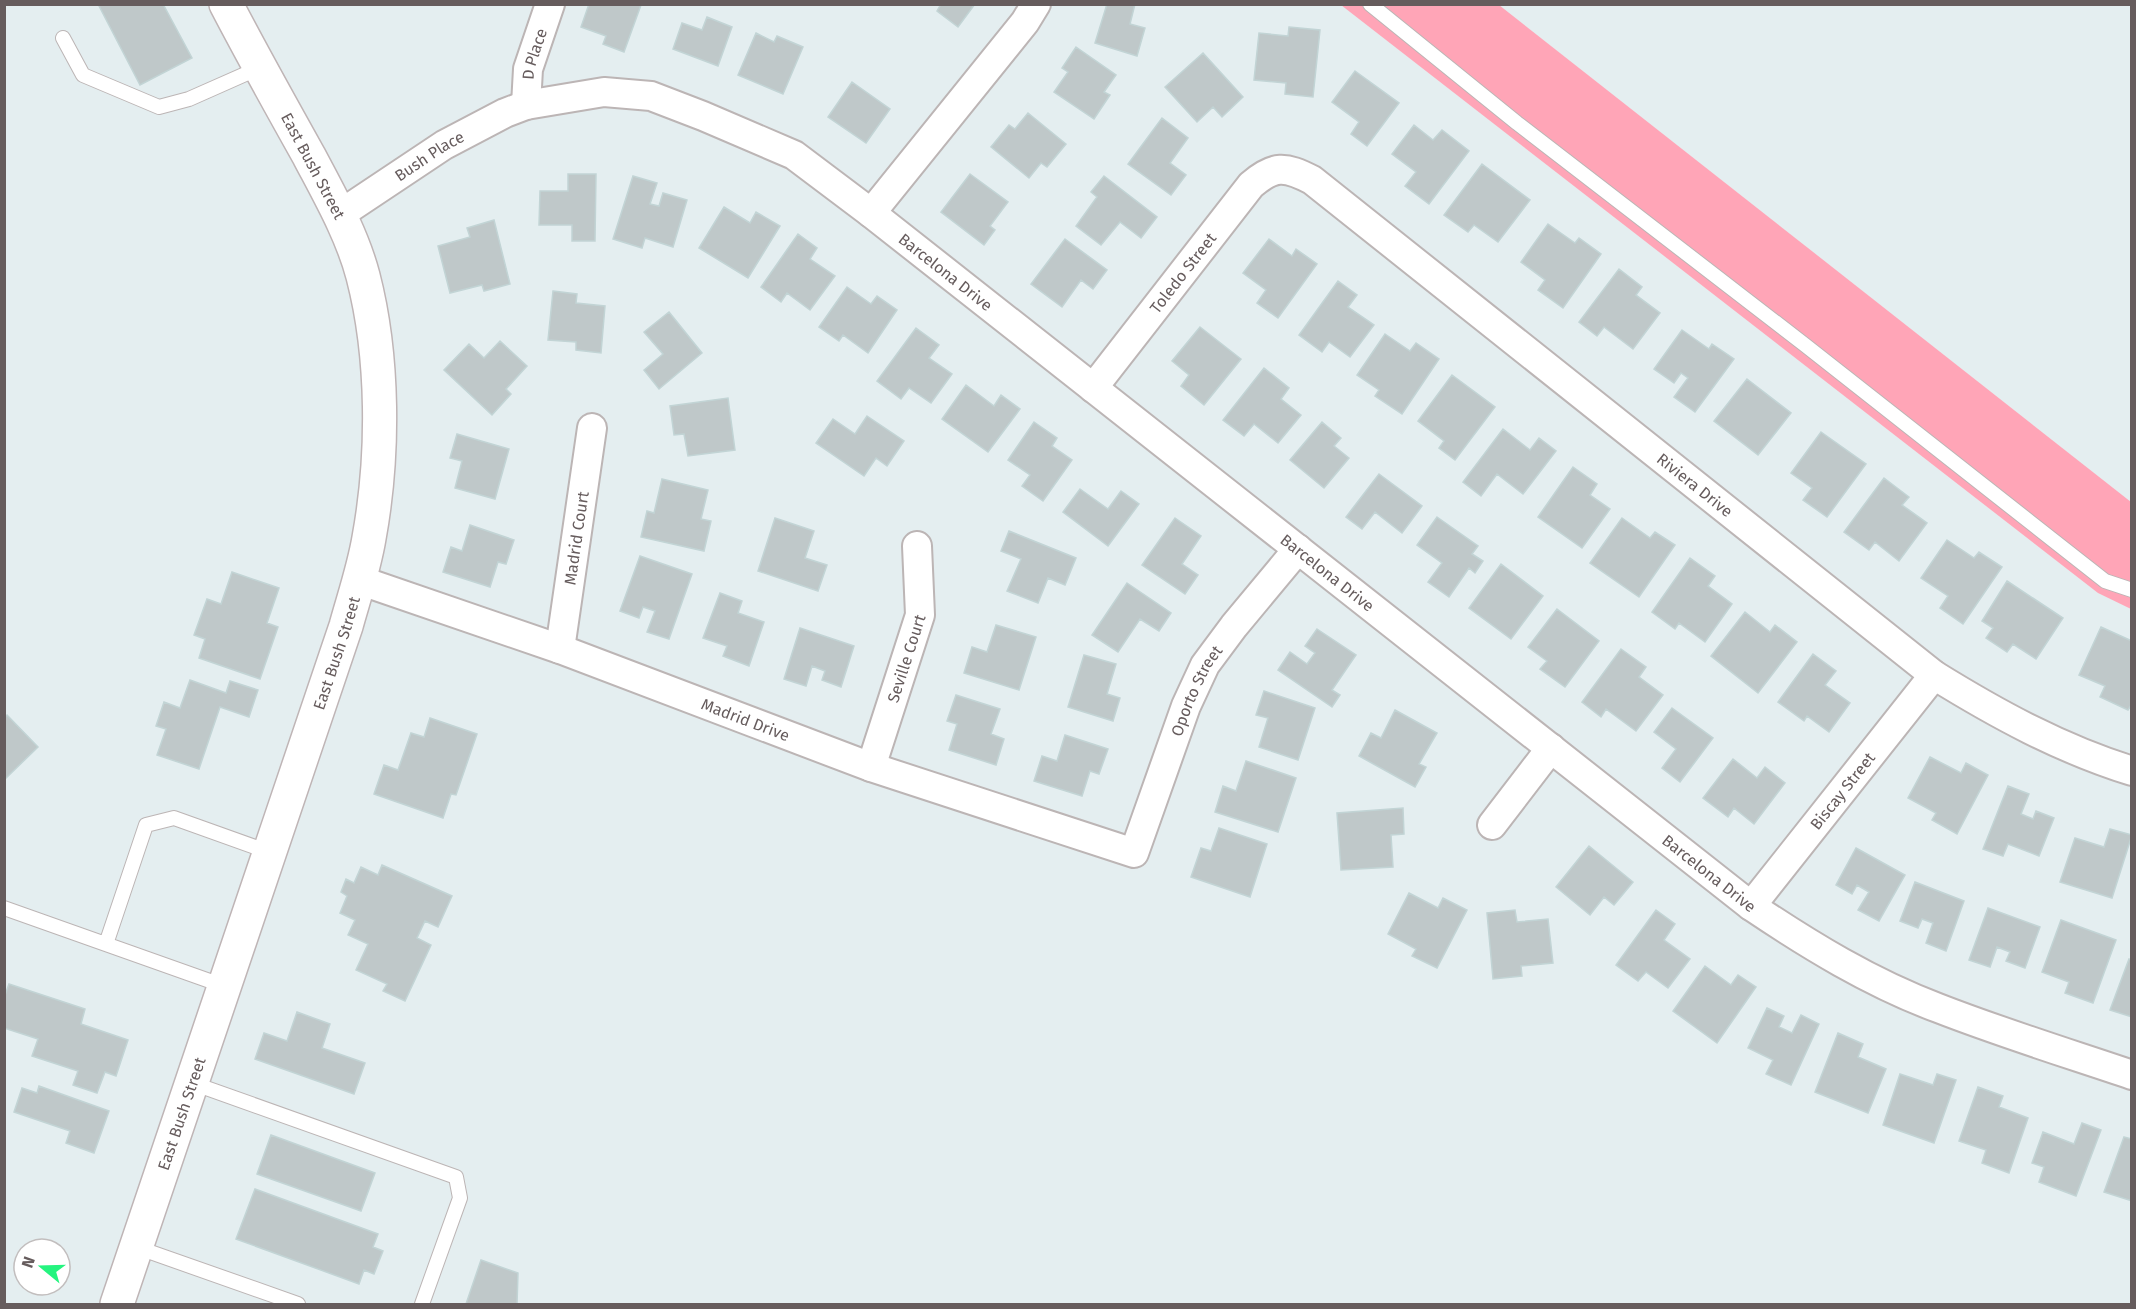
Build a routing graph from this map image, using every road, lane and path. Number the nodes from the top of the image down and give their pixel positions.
1 (226, 4) edge
2 (550, 4) edge
3 (1036, 4) edge
4 (1370, 4) edge
5 (63, 38) dead end
6 (259, 68) junction
7 (525, 105) junction
8 (1280, 169) joint
9 (871, 213) junction
10 (339, 215) junction
11 (1093, 388) junction
12 (592, 428) dead end
13 (917, 546) dead end
14 (1298, 549) junction
15 (359, 580) junction
16 (2132, 590) edge
17 (560, 649) junction
18 (1934, 675) junction
19 (1551, 748) junction
20 (871, 767) junction
21 (2132, 771) edge
22 (1492, 825) dead end
23 (269, 852) junction
24 (1134, 853) joint
25 (1751, 906) junction
26 (4, 908) edge
27 (106, 944) junction
28 (224, 986) junction
29 (2132, 1075) edge
30 (192, 1083) junction
31 (136, 1247) junction
32 (117, 1305) edge
33 (298, 1305) edge
34 (422, 1305) edge

1 - 6 main road, East Bush Street
2 - 7 street, D Place
3 - 9 street
4 - 16 lane
5 - 6 lane
6 - 10 main road, East Bush Street
7 - 9 street, Barcelona Drive
7 - 10 street, Bush Place
8 - 11 street, Toledo Street
8 - 18 street, Riviera Drive
9 - 11 street, Barcelona Drive
10 - 15 main road, East Bush Street
11 - 14 street, Barcelona Drive
12 - 17 street, Madrid Court
13 - 20 street, Seville Court
14 - 19 street, Barcelona Drive
14 - 24 street, Oporto Street
15 - 17 street, Madrid Drive
15 - 23 main road, East Bush Street
17 - 20 street, Madrid Drive
18 - 21 street, Riviera Drive
18 - 25 street, Biscay Street
19 - 22 street
19 - 25 street, Barcelona Drive
20 - 24 street, Madrid Drive
23 - 27 lane
23 - 28 main road, East Bush Street
25 - 29 street, Barcelona Drive
26 - 27 lane
27 - 28 lane
28 - 30 main road, East Bush Street
30 - 31 main road, East Bush Street
30 - 34 lane
31 - 32 main road, East Bush Street
31 - 33 lane

